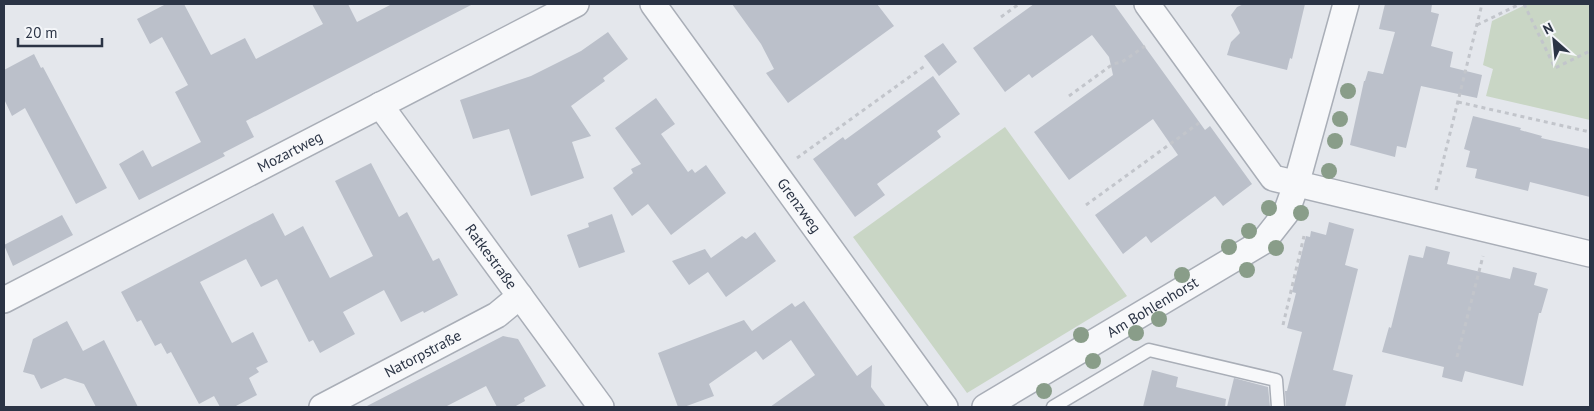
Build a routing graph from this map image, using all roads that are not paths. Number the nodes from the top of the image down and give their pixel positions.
1 (576, 4) edge
2 (654, 4) edge
3 (1147, 4) edge
4 (1346, 4) edge
5 (380, 105) junction
6 (1306, 187) junction
7 (1590, 254) edge
8 (520, 296) junction
9 (4, 300) edge
10 (322, 407) edge
11 (601, 407) edge
12 (945, 407) edge
13 (985, 407) edge
14 (1053, 407) edge
15 (1278, 407) edge

1 - 5 street, Mozartweg
2 - 12 street, Grenzweg
3 - 6 street
4 - 6 street, Am Bohlenhorst
5 - 8 street, Ratkestraße
5 - 9 street, Mozartweg
6 - 7 street
6 - 13 street, Am Bohlenhorst
8 - 10 street, Natorpstraße
8 - 11 street, Ratkestraße
14 - 15 lane

